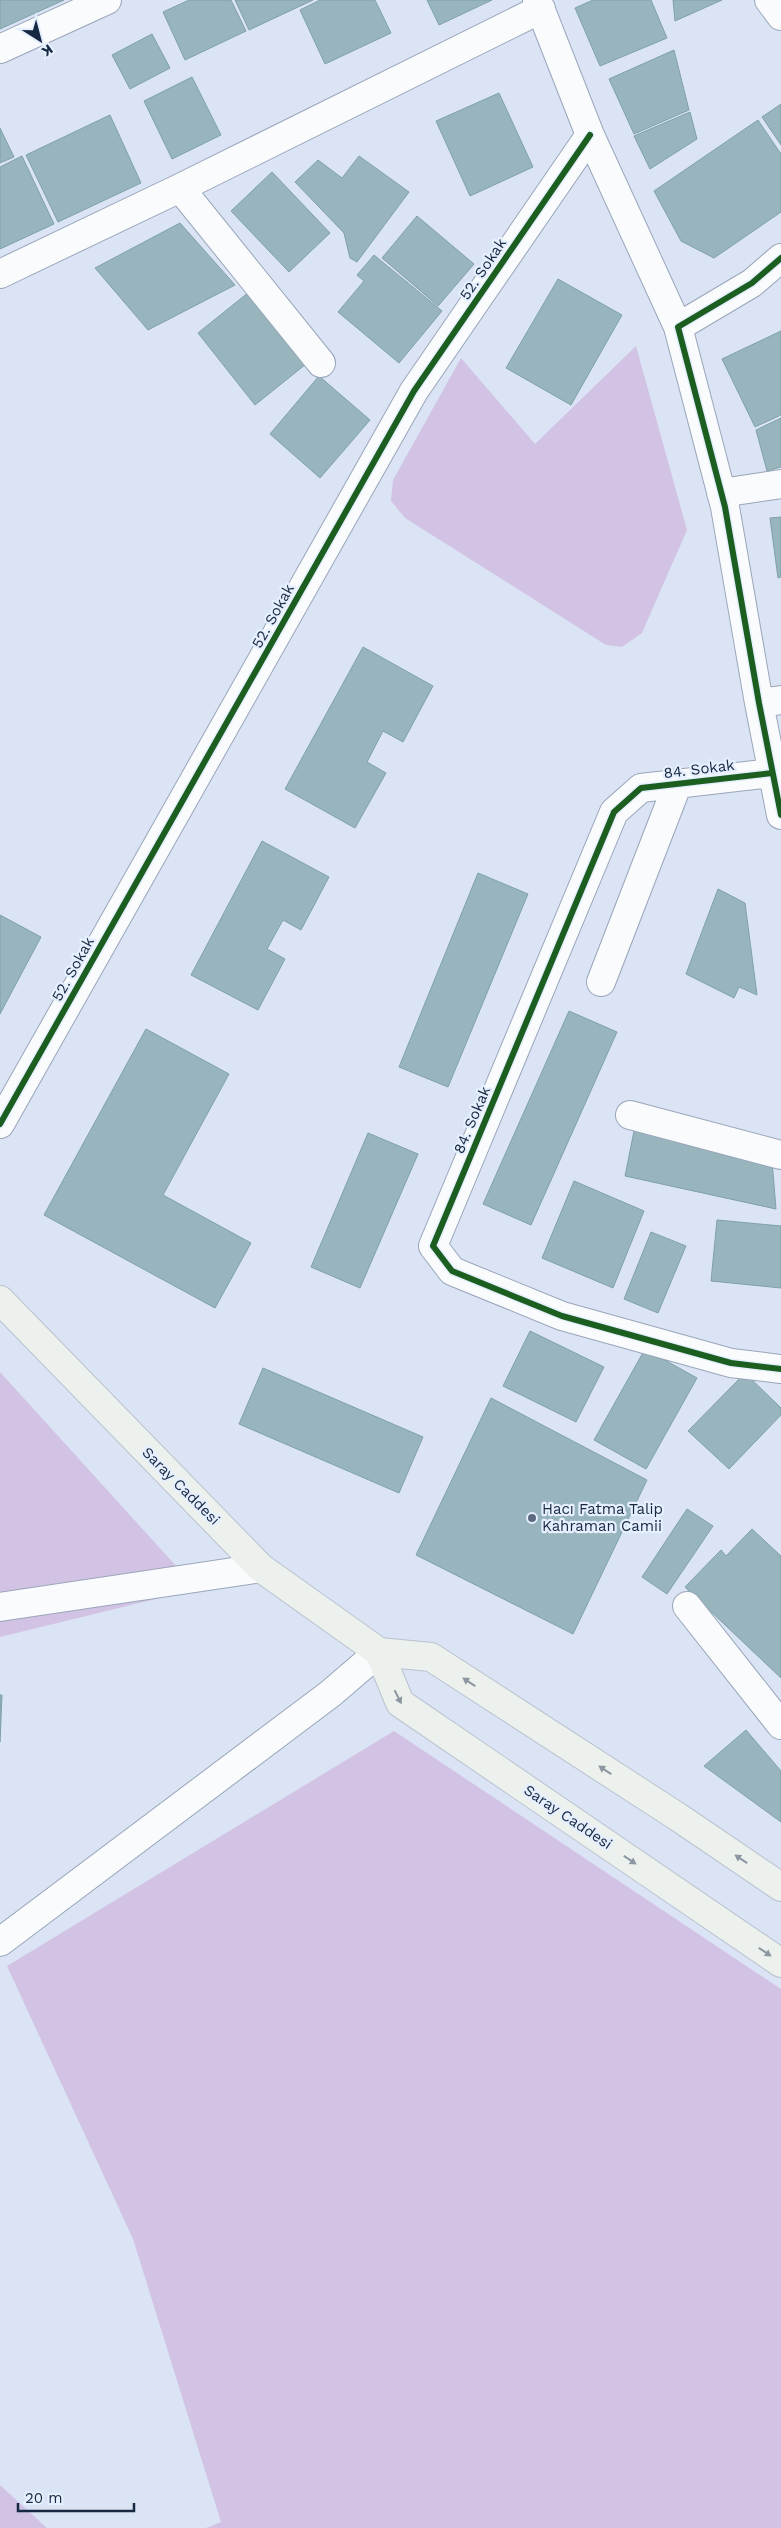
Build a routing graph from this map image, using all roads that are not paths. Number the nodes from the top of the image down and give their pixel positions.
1 (107, 0) edge
2 (769, 0) edge
3 (539, 5) edge
4 (781, 16) edge
5 (0, 49) edge
6 (590, 135) junction
7 (180, 188) junction
8 (781, 258) edge
9 (0, 274) edge
10 (678, 326) junction
11 (321, 363) dead end
12 (781, 484) edge
13 (721, 493) junction
14 (770, 701) edge
15 (772, 773) junction
16 (678, 783) junction
17 (781, 816) edge
18 (601, 982) dead end
19 (630, 1115) dead end
20 (0, 1124) edge
21 (781, 1154) edge
22 (0, 1300) edge
23 (781, 1369) edge
24 (261, 1568) junction
25 (687, 1606) dead end
26 (0, 1607) edge
27 (379, 1652) junction
28 (781, 1724) edge
29 (781, 1886) edge
30 (0, 1942) edge
31 (781, 1963) edge

1 - 5 street
2 - 4 street
3 - 6 street
3 - 7 street
6 - 10 street
6 - 20 street, 52. Sokak
7 - 9 street
7 - 11 street
8 - 10 street
10 - 13 street
12 - 13 street
13 - 14 street
14 - 15 street
15 - 16 street, 84. Sokak
15 - 17 street
16 - 18 street
16 - 23 street, 84. Sokak
19 - 21 street
22 - 24 main road, Saray Caddesi
24 - 26 street
24 - 27 main road, Saray Caddesi
25 - 28 street
29 -> 27 main road, Saray Caddesi
27 - 30 street
27 -> 31 main road, Saray Caddesi

